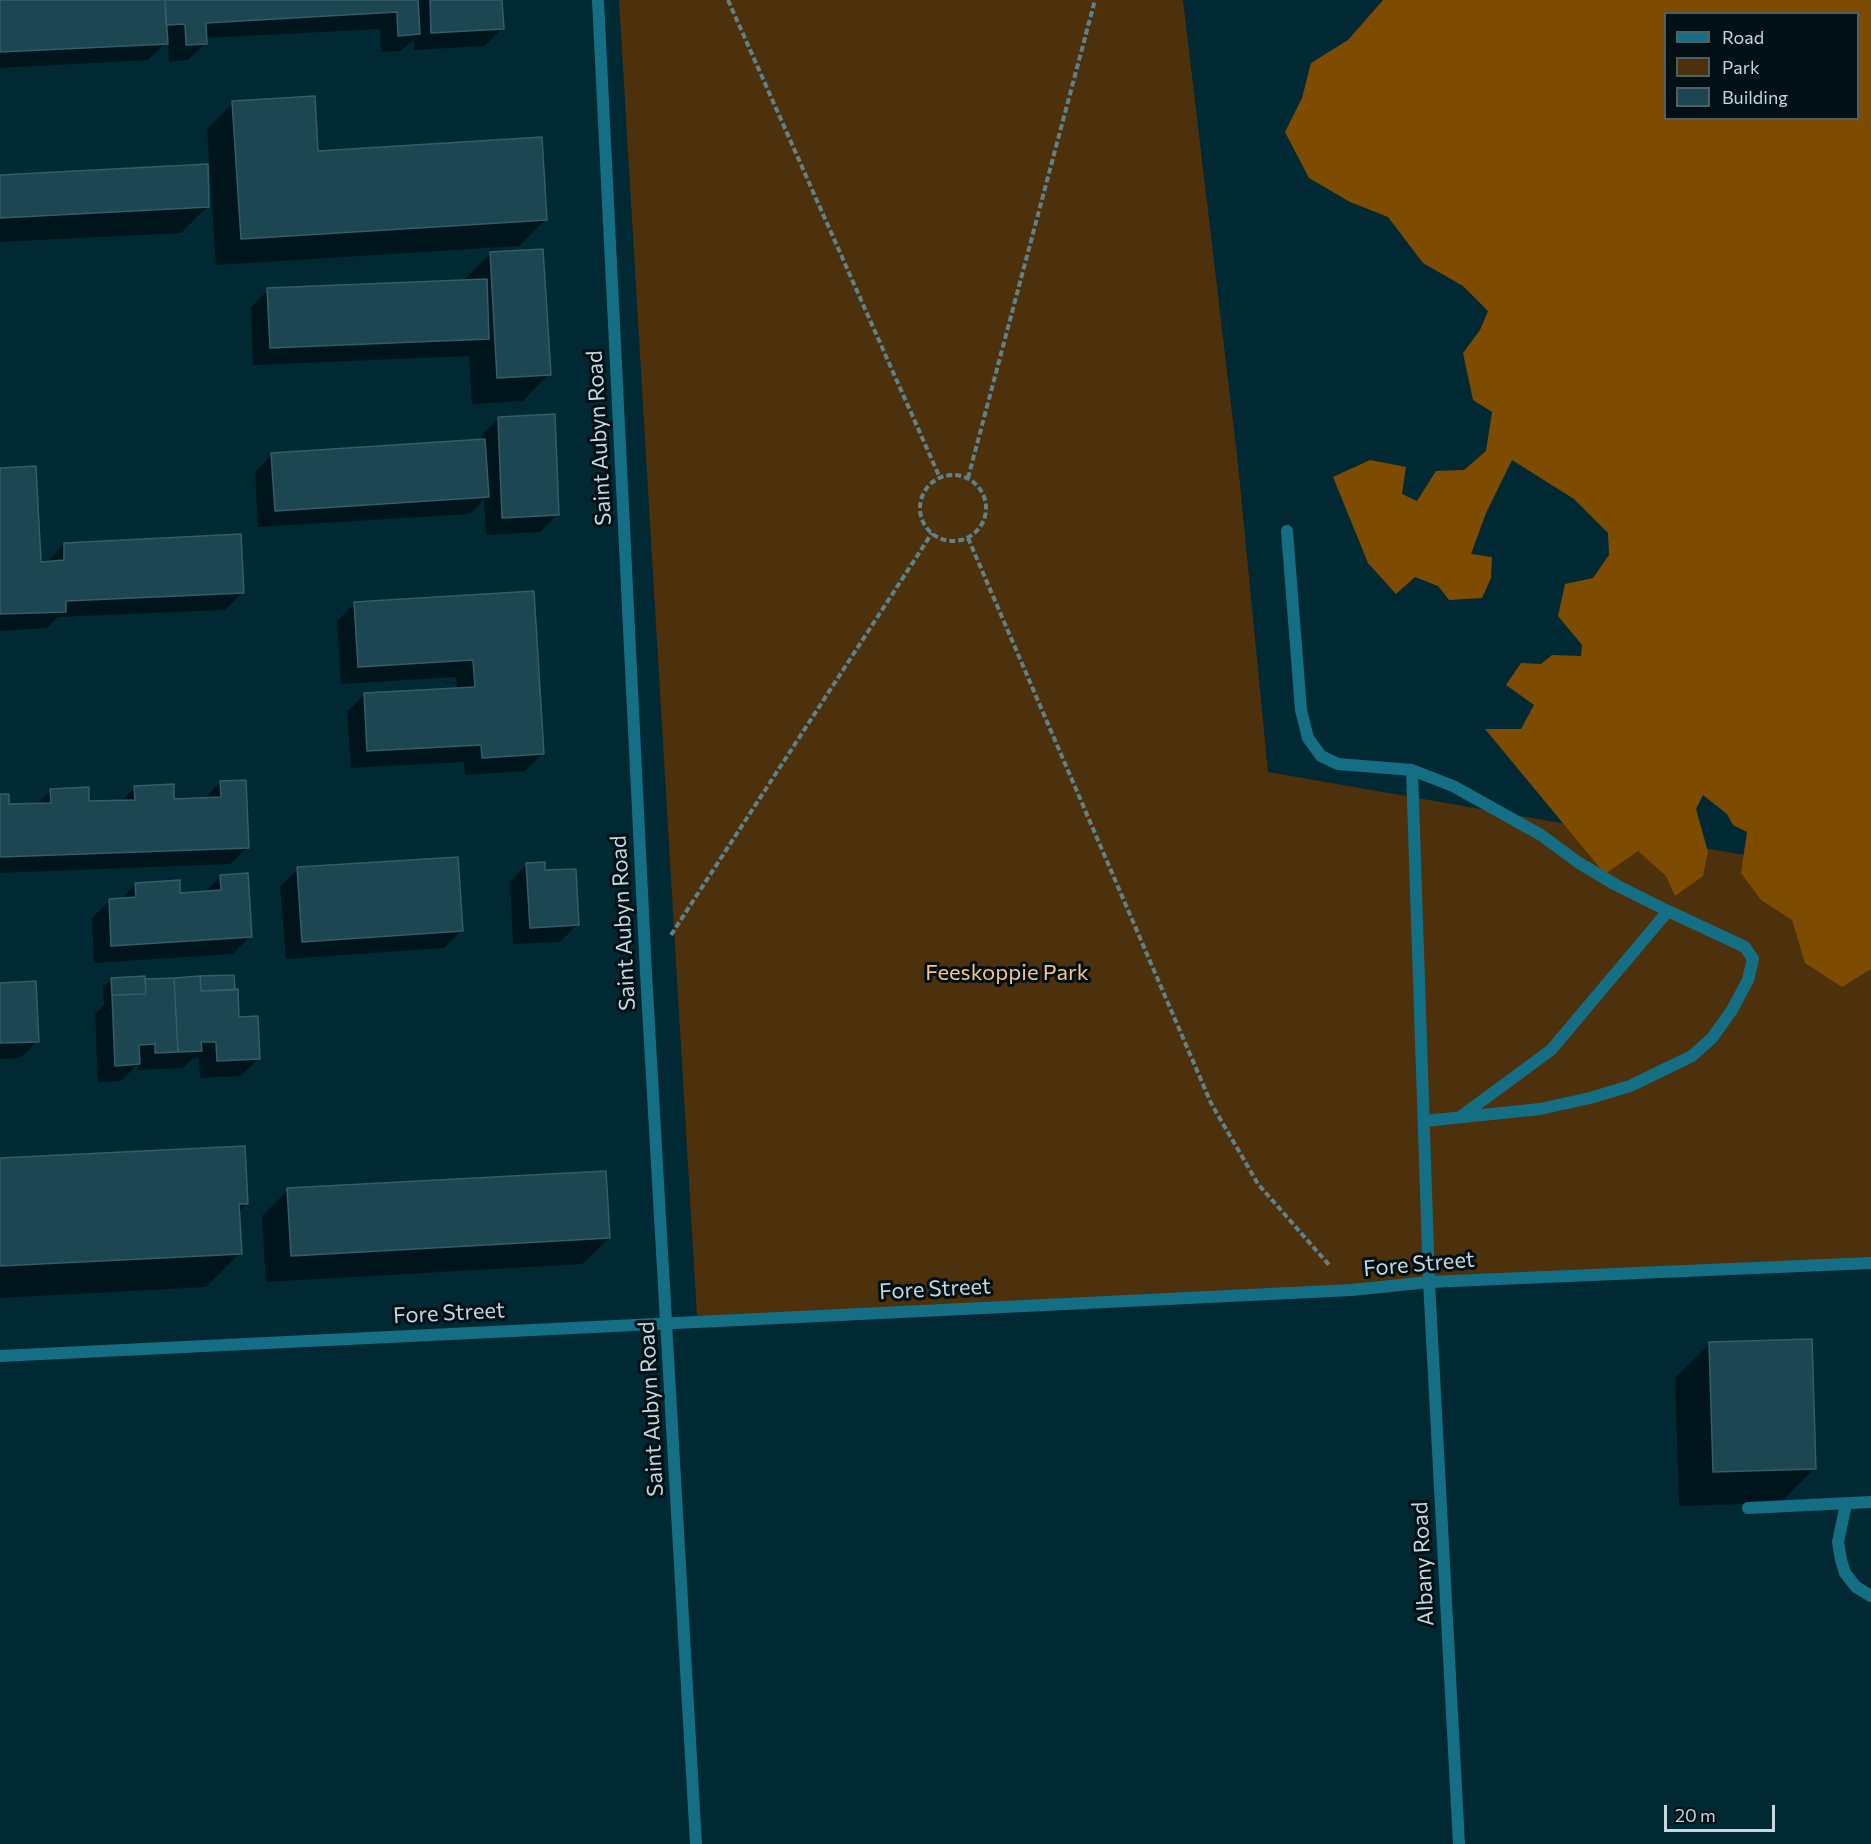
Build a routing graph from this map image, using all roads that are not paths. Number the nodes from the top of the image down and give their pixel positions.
1 (598, 0) edge
2 (1287, 531) dead end
3 (1412, 770) junction
4 (1668, 911) junction
5 (1460, 1117) junction
6 (1425, 1121) junction
7 (1871, 1263) edge
8 (1429, 1282) junction
9 (667, 1323) junction
10 (0, 1356) edge
11 (1871, 1502) edge
12 (1846, 1504) junction
13 (1748, 1508) dead end
14 (1871, 1596) edge
15 (696, 1844) edge
16 (1459, 1844) edge

1 - 9 street, Saint Aubyn Road
2 - 3 street
3 - 4 street
3 - 6 street, Albany Road
4 - 5 street
4 - 5 street
5 - 6 street
6 - 8 street, Albany Road
7 - 8 street, Fore Street
8 - 9 street, Fore Street
8 - 16 street, Albany Road
9 - 10 street, Fore Street
9 - 15 street, Saint Aubyn Road
11 - 12 street
12 - 13 street
12 - 14 street

